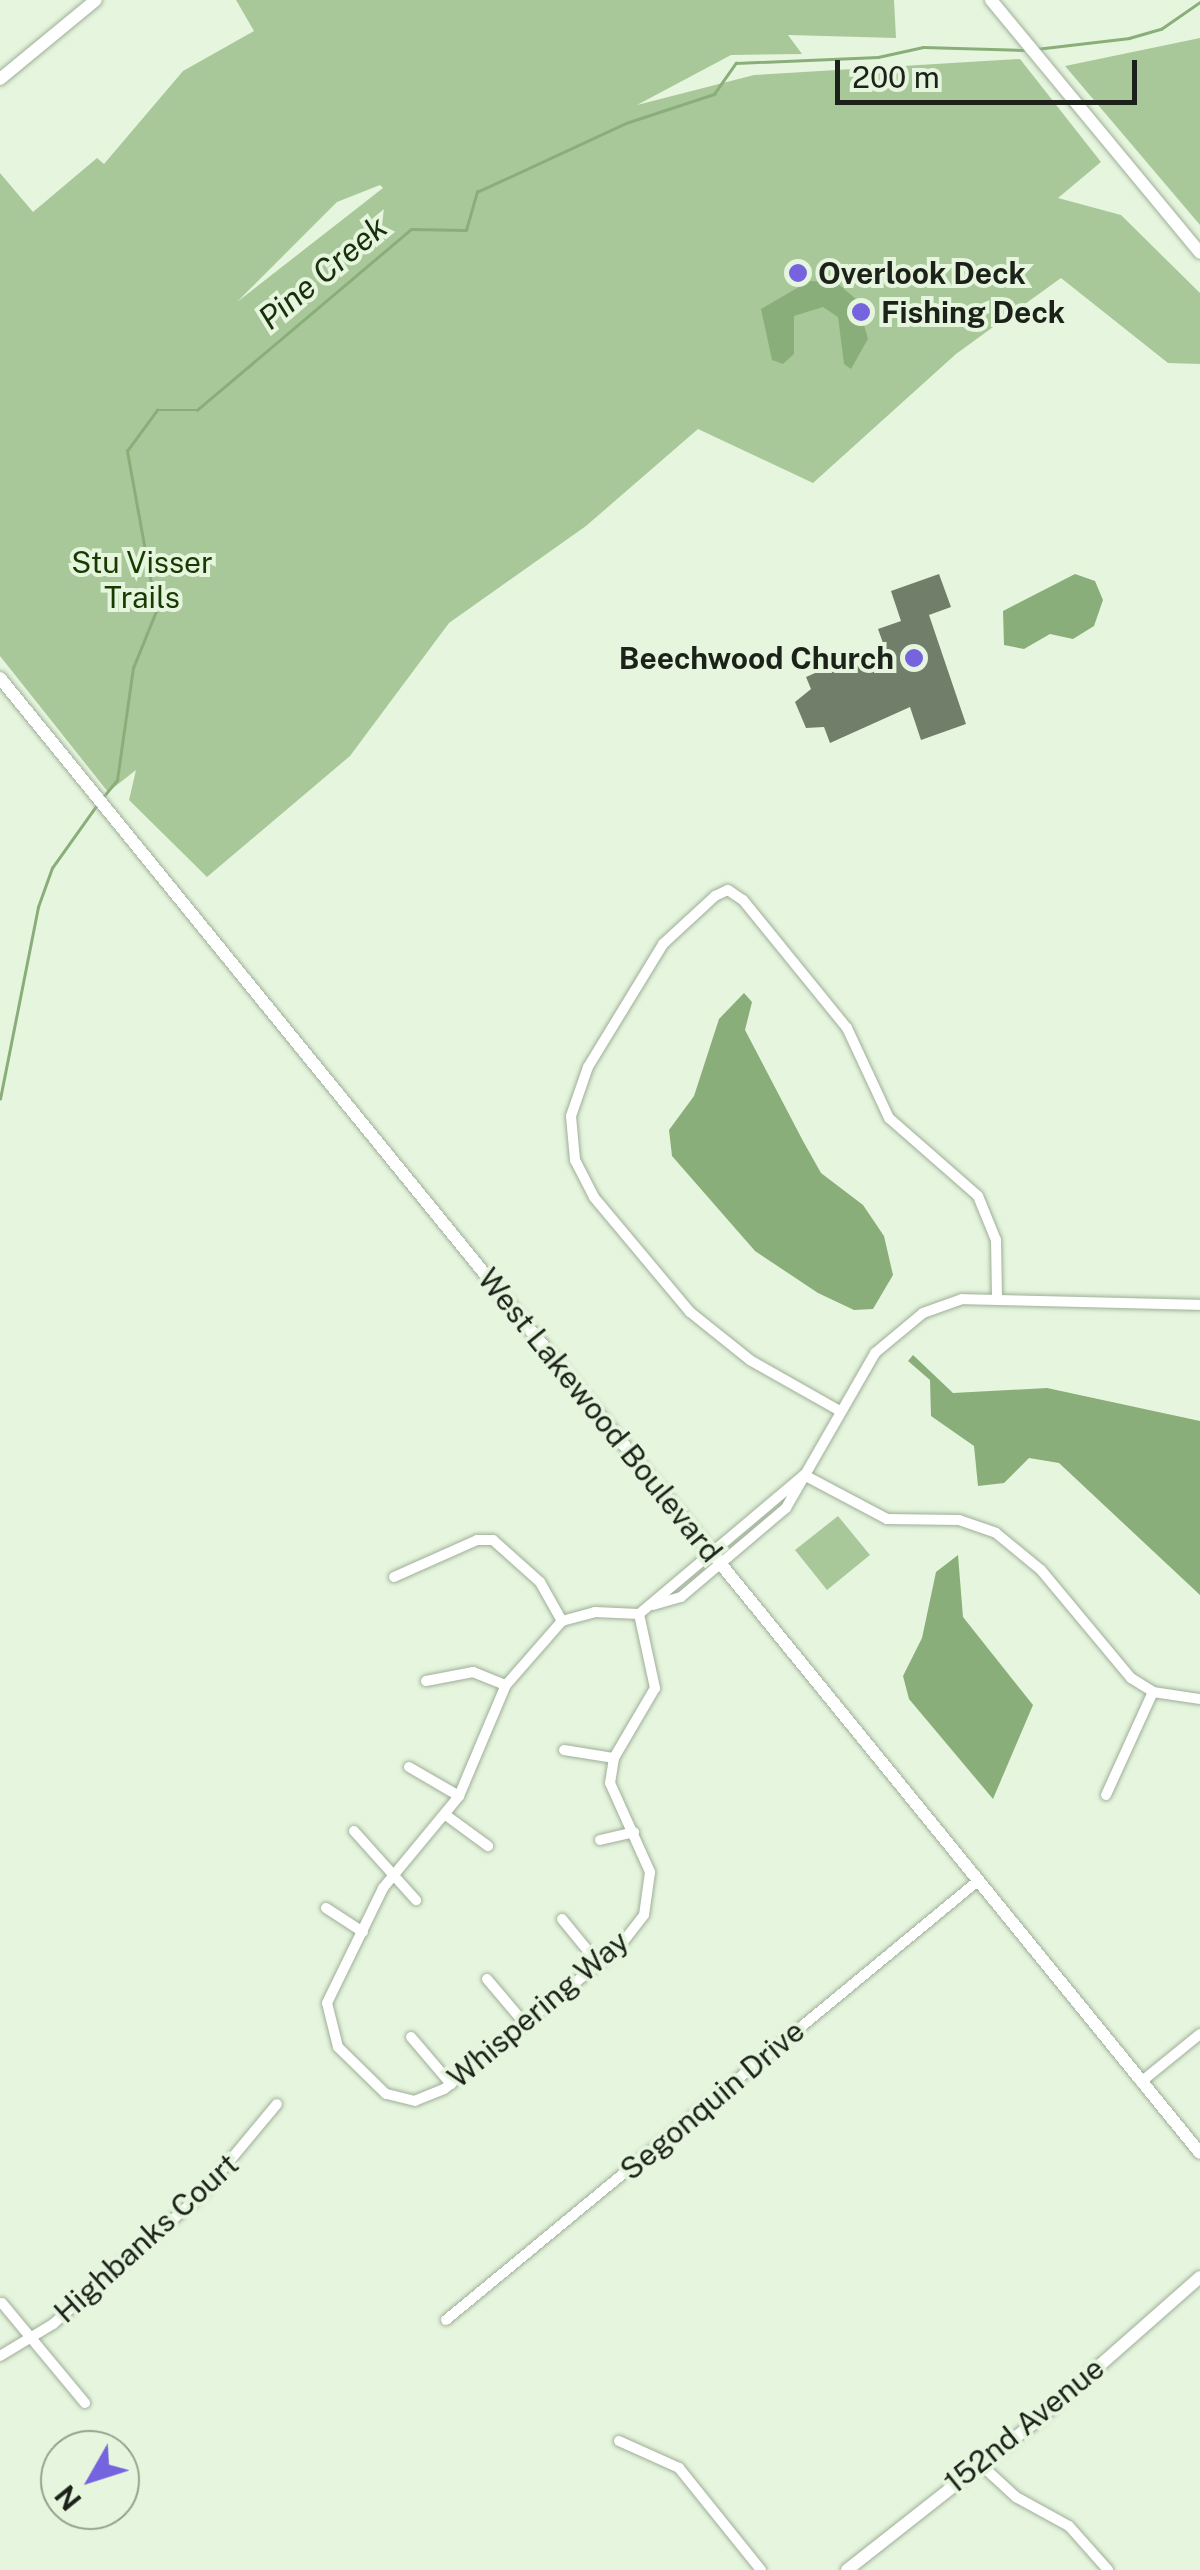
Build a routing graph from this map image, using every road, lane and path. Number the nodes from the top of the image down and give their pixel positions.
1 (96, 0) edge
2 (991, 0) edge
3 (0, 79) edge
4 (1200, 252) edge
5 (0, 678) edge
6 (998, 1299) junction
7 (1200, 1305) edge
8 (840, 1411) junction
9 (804, 1476) junction
10 (711, 1552) junction
11 (722, 1564) junction
12 (394, 1577) dead end
13 (653, 1605) junction
14 (640, 1614) junction
15 (562, 1622) junction
16 (426, 1680) dead end
17 (506, 1685) junction
18 (1154, 1692) junction
19 (1200, 1699) edge
20 (564, 1750) dead end
21 (614, 1758) junction
22 (409, 1766) dead end
23 (1106, 1795) dead end
24 (459, 1796) junction
25 (446, 1816) junction
26 (354, 1831) dead end
27 (634, 1832) junction
28 (600, 1840) dead end
29 (488, 1846) dead end
30 (394, 1874) junction
31 (978, 1880) junction
32 (416, 1900) dead end
33 (326, 1908) dead end
34 (562, 1919) dead end
35 (363, 1932) junction
36 (598, 1964) junction
37 (486, 1979) dead end
38 (525, 2024) junction
39 (1200, 2034) edge
40 (410, 2037) dead end
41 (1141, 2082) junction
42 (450, 2084) junction
43 (277, 2104) dead end
44 (1200, 2154) edge
45 (1200, 2277) edge
46 (2, 2303) edge
47 (446, 2320) dead end
48 (34, 2335) junction
49 (0, 2356) edge
50 (85, 2403) dead end
51 (619, 2442) dead end
52 (977, 2462) junction
53 (760, 2570) edge
54 (846, 2570) edge
55 (1108, 2570) edge

1 - 3 street
2 - 4 street
5 - 10 street, West Lakewood Boulevard
6 - 7 street
6 - 8 street
6 - 8 street
8 - 9 street
9 - 10 street
9 - 11 street
9 - 18 street
10 - 11 street, West Lakewood Boulevard
10 - 13 street
11 - 13 street
11 - 31 street, West Lakewood Boulevard
12 - 15 street
13 - 14 street
14 - 15 street
14 - 21 street
15 - 17 street
16 - 17 street
17 - 24 street
18 - 19 street
18 - 23 street
20 - 21 street
21 - 27 street, Whispering Way
22 - 24 street
24 - 25 street
25 - 29 street
25 - 30 street
26 - 30 street
27 - 28 street
27 - 36 street, Whispering Way
30 - 32 street
30 - 35 street
31 - 41 street, West Lakewood Boulevard
31 - 47 street, Segonquin Drive
33 - 35 street
34 - 36 street
35 - 42 street, Whispering Way
36 - 38 street, Whispering Way
37 - 38 street
38 - 42 street, Whispering Way
39 - 41 street
40 - 42 street
41 - 44 street, West Lakewood Boulevard
43 - 48 street, Highbanks Court
45 - 52 street, 152nd Avenue
46 - 48 street
48 - 49 street, Highbanks Court
48 - 50 street
51 - 53 street
52 - 54 street, 152nd Avenue
52 - 55 street

